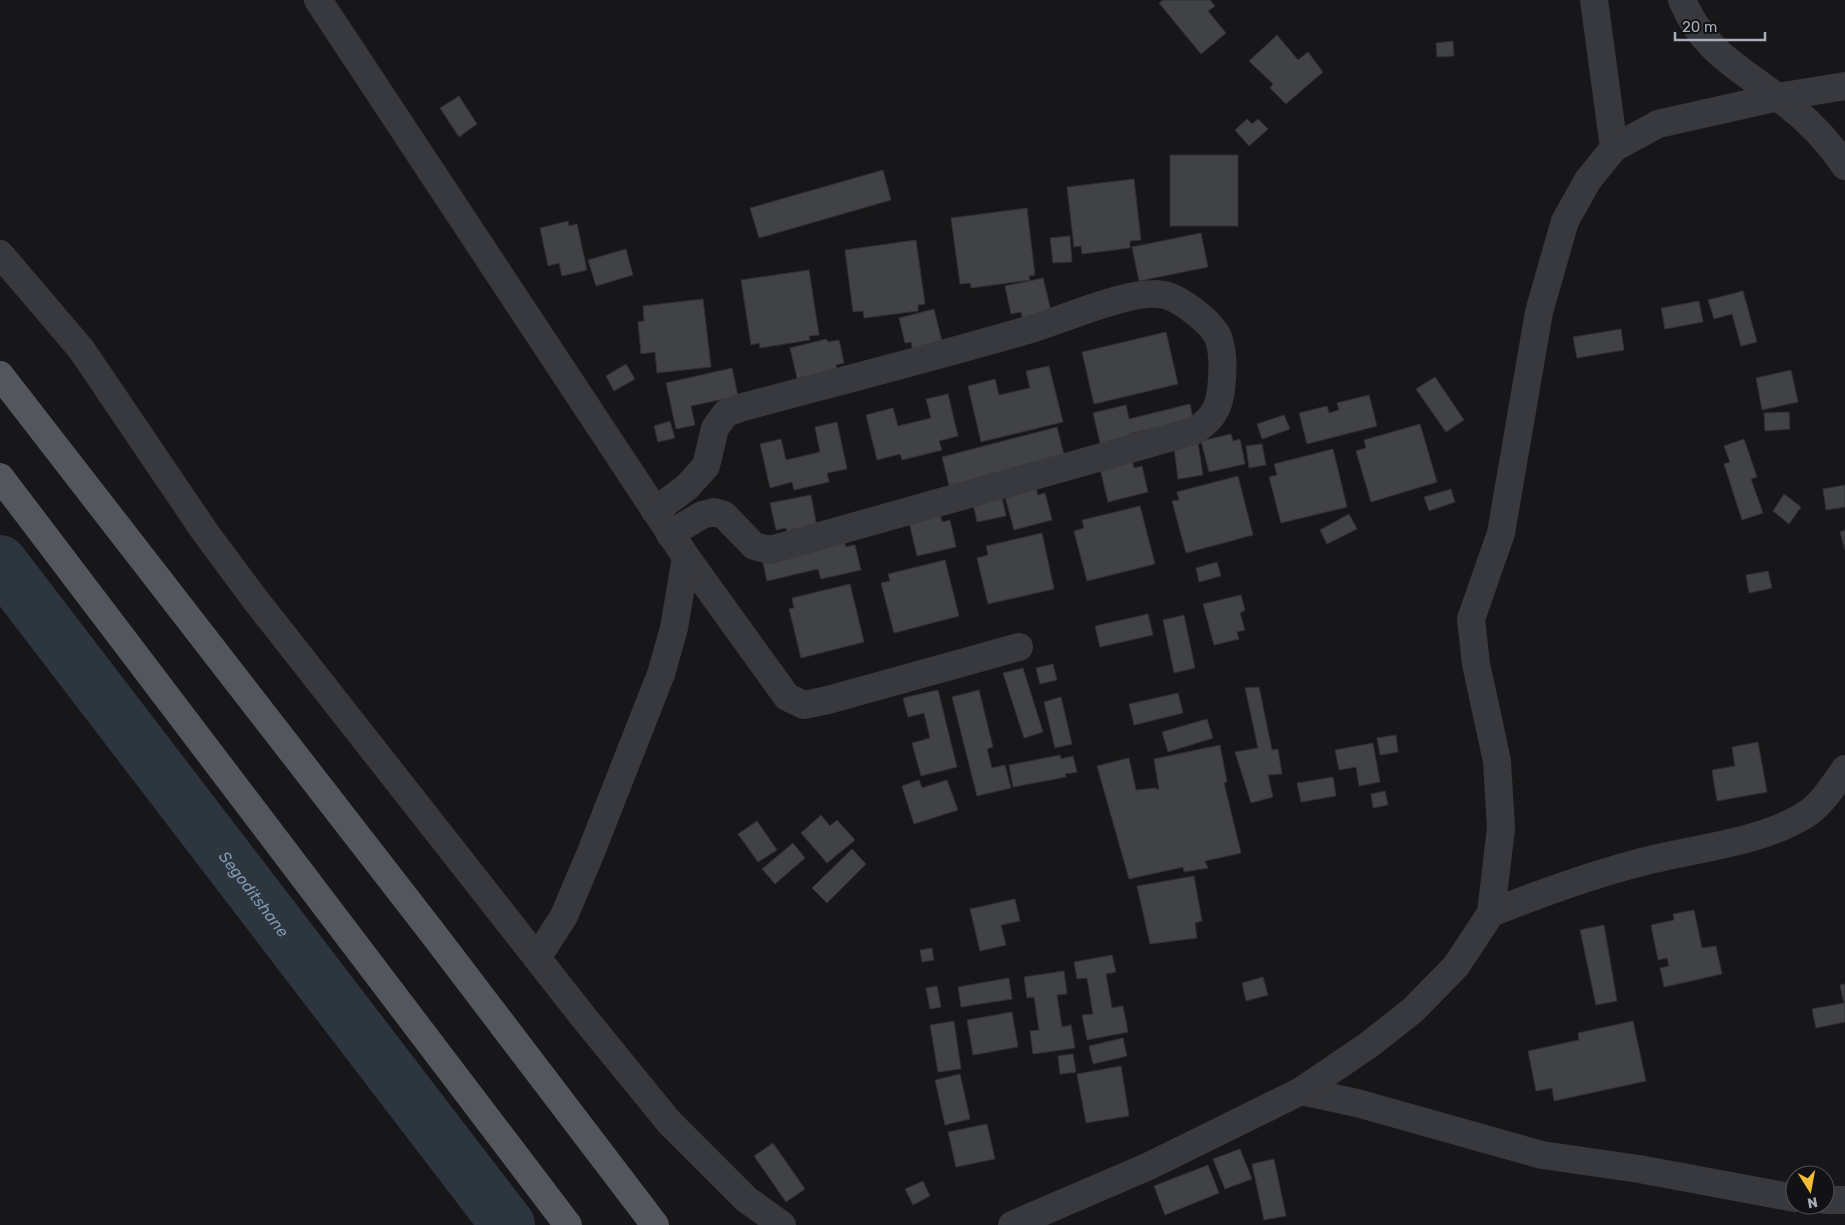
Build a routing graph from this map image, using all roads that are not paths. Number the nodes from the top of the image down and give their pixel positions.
1 (318, 0) edge
2 (1594, 0) edge
3 (1682, 0) edge
4 (1845, 86) edge
5 (1778, 97) junction
6 (1614, 148) junction
7 (1845, 166) edge
8 (0, 254) edge
9 (0, 376) edge
10 (0, 477) edge
11 (655, 511) junction
12 (670, 534) junction
13 (686, 557) junction
14 (1018, 646) dead end
15 (1845, 769) edge
16 (1491, 913) junction
17 (537, 958) junction
18 (1301, 1091) junction
19 (1785, 1196) edge
20 (568, 1225) edge
21 (655, 1225) edge
22 (782, 1225) edge
23 (1012, 1225) edge

1 - 11 street
2 - 6 street
3 - 5 street
4 - 5 street
5 - 6 street
5 - 7 street
6 - 16 street
8 - 17 street
9 - 21 main road
10 - 20 main road
11 - 12 street
11 - 12 street
12 - 13 street
13 - 14 street
13 - 17 street
15 - 16 street
16 - 18 street
17 - 22 street
18 - 19 street
18 - 23 street

